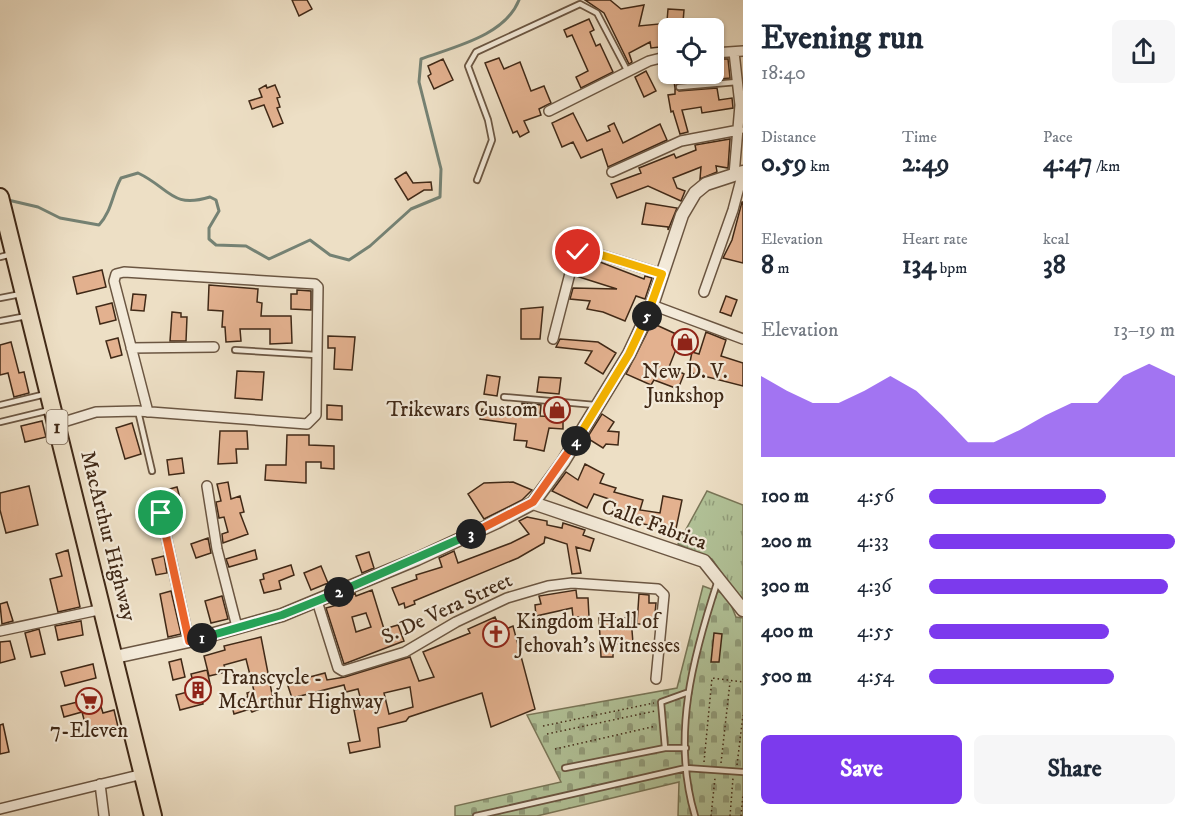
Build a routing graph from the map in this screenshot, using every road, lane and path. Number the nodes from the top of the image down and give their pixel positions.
1 (739, 51) edge
2 (724, 52) edge
3 (658, 59) edge
4 (628, 72) junction
5 (737, 82) junction
6 (679, 87) dead end
7 (549, 111) dead end
8 (739, 130) junction
9 (612, 172) dead end
10 (738, 173) edge
11 (477, 180) dead end
12 (1, 204) edge
13 (7, 241) edge
14 (662, 274) junction
15 (704, 292) dead end
16 (24, 293) junction
17 (0, 298) edge
18 (652, 305) junction
19 (30, 316) junction
20 (0, 321) edge
21 (553, 339) dead end
22 (743, 339) edge
23 (214, 347) dead end
24 (131, 348) junction
25 (235, 350) dead end
26 (318, 355) junction
27 (504, 397) dead end
28 (0, 405) edge
29 (598, 406) junction
30 (53, 409) junction
31 (143, 411) junction
32 (0, 422) edge
33 (152, 471) dead end
34 (207, 486) dead end
35 (533, 502) junction
36 (161, 513) dead end
37 (719, 578) junction
38 (317, 601) junction
39 (103, 609) junction
40 (743, 610) edge
41 (237, 627) junction
42 (0, 631) edge
43 (189, 641) junction
44 (115, 657) junction
45 (656, 679) dead end
46 (730, 680) junction
47 (743, 682) edge
48 (686, 693) junction
49 (661, 702) junction
50 (661, 709) junction
51 (743, 715) edge
52 (663, 724) junction
53 (543, 726) dead end
54 (547, 734) dead end
55 (665, 748) junction
56 (686, 748) junction
57 (555, 749) dead end
58 (565, 768) dead end
59 (686, 768) junction
60 (703, 768) junction
61 (718, 770) junction
62 (735, 772) junction
63 (743, 772) edge
64 (143, 774) junction
65 (100, 784) junction
66 (743, 794) edge
67 (0, 809) edge
68 (104, 816) edge
69 (153, 816) edge
70 (476, 816) edge
71 (695, 816) edge
72 (711, 816) edge
73 (730, 816) edge
74 (741, 816) edge

1 - 2 street
1 - 5 street
3 - 4 street
4 - 7 street
4 - 11 lane
5 - 6 lane
5 - 8 street
8 - 9 street
8 - 10 street
10 - 14 street
10 - 15 street
12 - 13 highway, MacArthur Highway / 1
13 - 16 highway, MacArthur Highway / 1
14 - 18 street
14 - 21 street
16 - 17 lane
16 - 19 highway, MacArthur Highway / 1
18 - 22 street
18 - 29 street
19 - 20 lane
19 - 30 highway, MacArthur Highway / 1
23 - 24 street
24 - 26 street
24 - 31 street
25 - 26 lane
26 - 31 street
27 - 29 lane
28 - 30 lane
29 - 35 street
30 - 31 street
30 - 32 lane
30 - 39 highway, MacArthur Highway / 1
31 - 33 lane
34 - 41 street
35 - 37 street, Calle Fabrica
35 - 38 street
36 - 43 street
37 - 40 street, Calle Fabrica
37 - 48 lane
38 - 41 street
38 - 45 street, S. De Vera Street
39 - 42 street
39 - 44 highway, MacArthur Highway / 1
41 - 43 street
43 - 44 street
44 - 64 highway, MacArthur Highway / 1
46 - 47 path
46 - 60 path
46 - 61 path
48 - 49 lane
48 - 56 lane
49 - 50 lane
49 - 53 path
50 - 52 lane
50 - 54 path
51 - 62 path
52 - 55 lane
52 - 57 path
55 - 56 lane
55 - 58 lane
56 - 59 lane
59 - 60 lane
59 - 70 lane
59 - 71 lane
60 - 61 lane
61 - 62 lane
61 - 72 path
62 - 63 lane
62 - 73 path
64 - 65 street
64 - 69 highway, MacArthur Highway / 1
65 - 67 street
65 - 68 street
66 - 74 path

